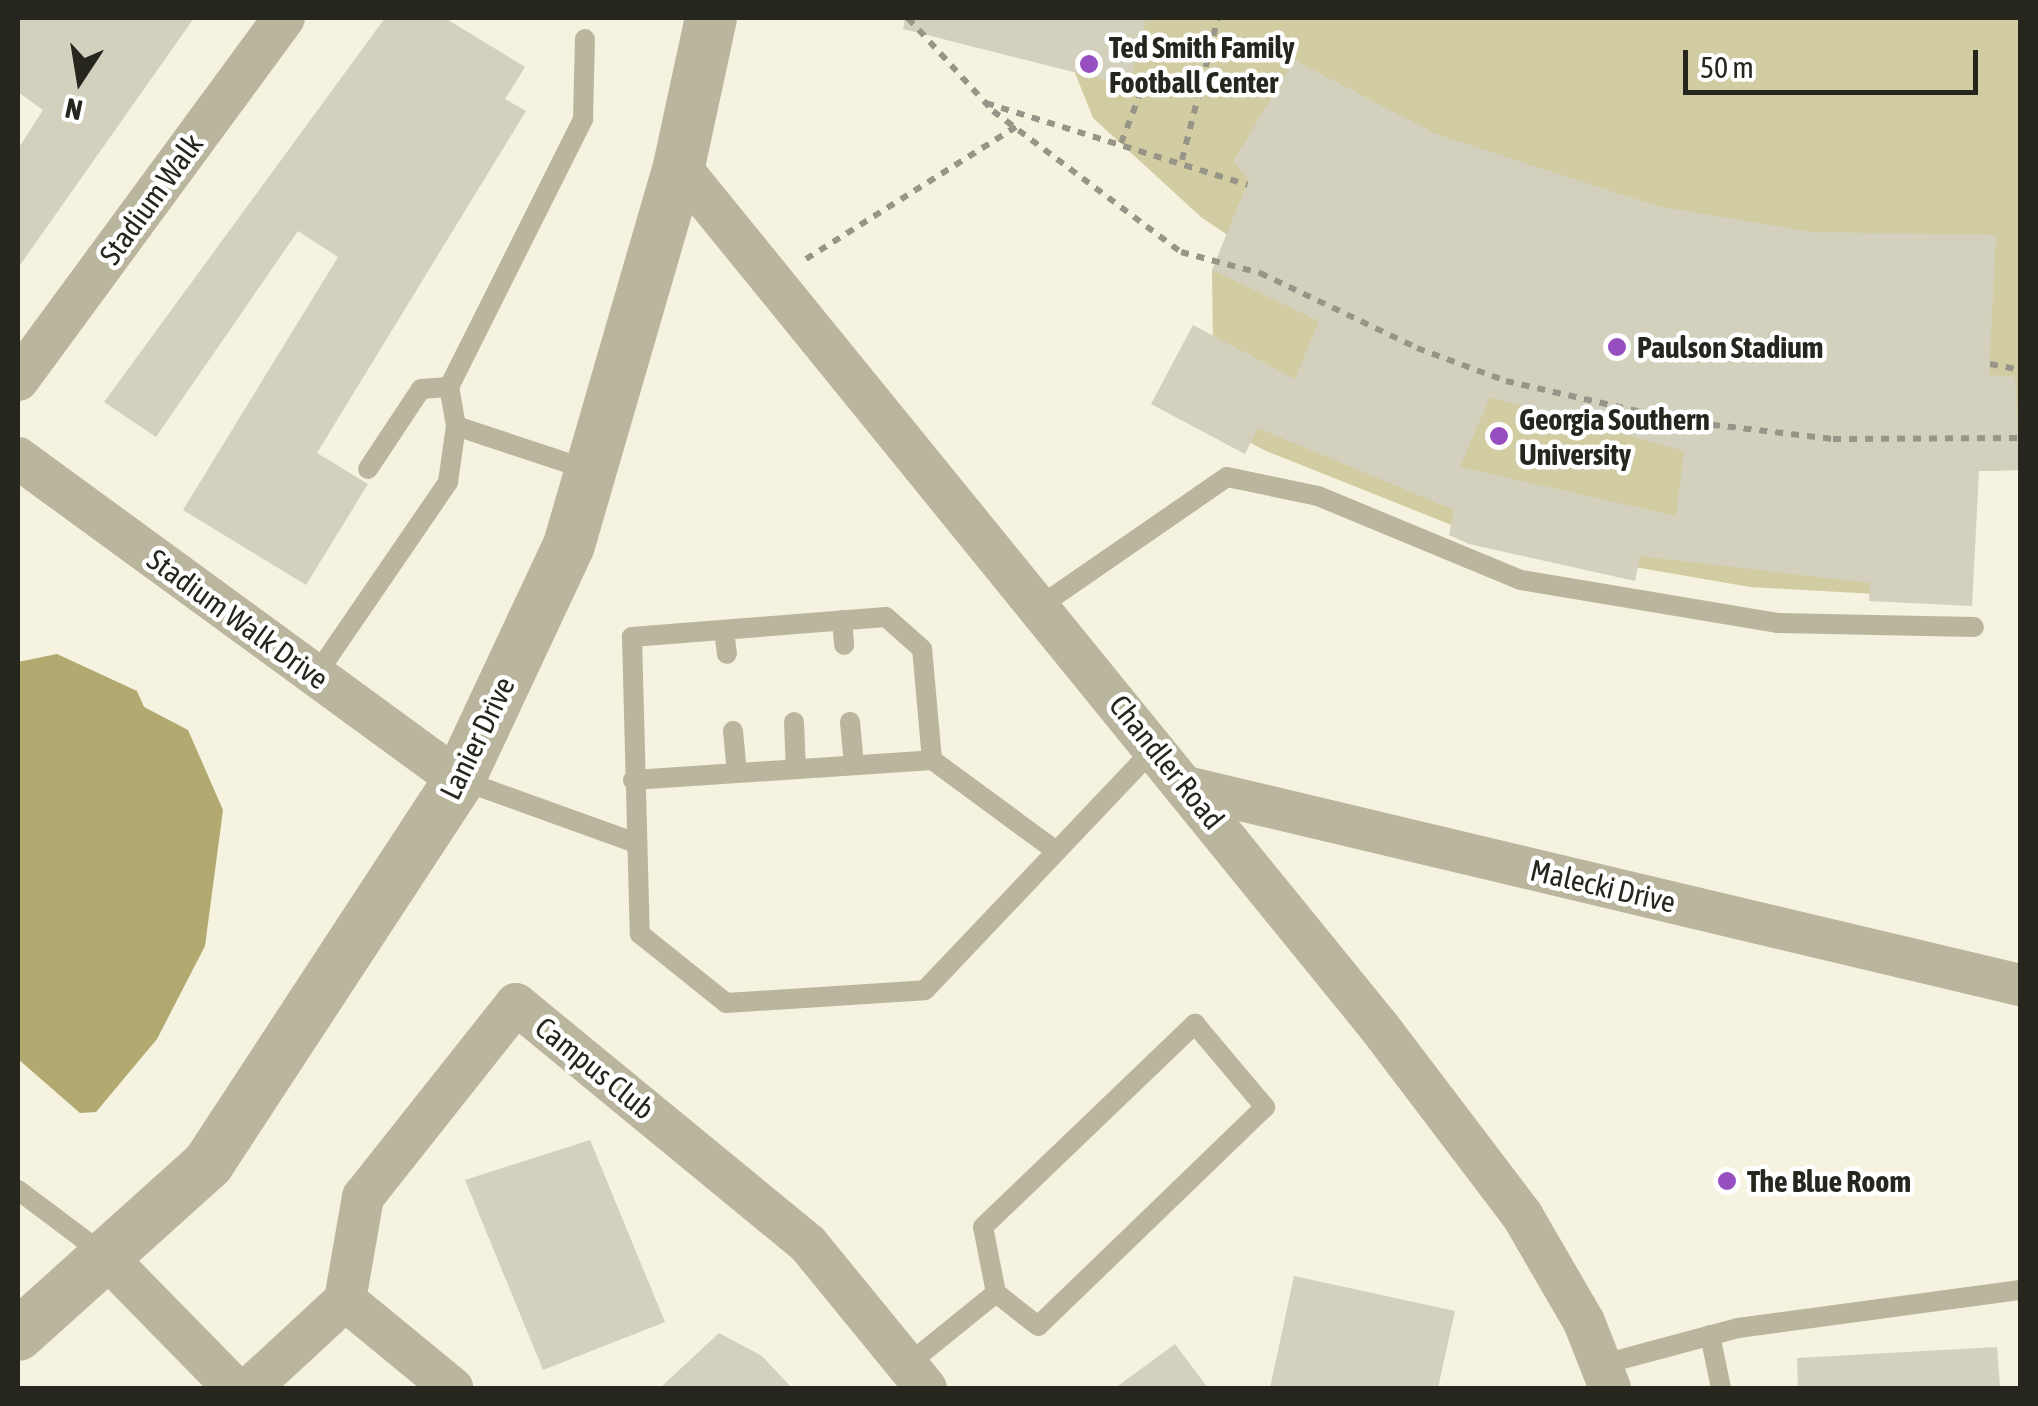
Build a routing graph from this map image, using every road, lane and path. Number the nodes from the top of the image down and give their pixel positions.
1 (284, 18) edge
2 (711, 18) edge
3 (908, 18) edge
4 (1218, 18) edge
5 (584, 39) dead end
6 (1140, 94) dead end
7 (984, 103) junction
8 (1016, 127) junction
9 (1121, 143) junction
10 (1182, 160) junction
11 (679, 166) junction
12 (1246, 185) dead end
13 (772, 281) junction
14 (1990, 364) dead end
15 (2020, 370) edge
16 (18, 380) edge
17 (449, 387) junction
18 (456, 426) junction
19 (2020, 438) edge
20 (18, 458) edge
21 (368, 469) dead end
22 (591, 470) junction
23 (1040, 606) junction
24 (842, 620) junction
25 (1974, 626) dead end
26 (724, 630) junction
27 (844, 645) dead end
28 (727, 654) dead end
29 (316, 675) junction
30 (794, 722) dead end
31 (850, 722) dead end
32 (733, 731) dead end
33 (1155, 748) junction
34 (932, 760) junction
35 (854, 765) junction
36 (796, 769) junction
37 (737, 773) junction
38 (459, 780) junction
39 (632, 780) junction
40 (1186, 787) junction
41 (632, 842) junction
42 (1052, 848) junction
43 (2020, 985) edge
44 (18, 1190) edge
45 (102, 1253) junction
46 (2020, 1290) edge
47 (996, 1293) junction
48 (345, 1300) junction
49 (18, 1335) edge
50 (1710, 1335) junction
51 (917, 1377) edge
52 (1605, 1377) edge
53 (234, 1388) edge
54 (250, 1388) edge
55 (452, 1388) edge
56 (1722, 1388) edge

1 - 16 street, Stadium Walk
2 - 11 street, Lanier Drive
3 - 7 path
4 - 10 path
5 - 17 lane
6 - 9 path
7 - 8 path
7 - 9 path
8 - 13 path
8 - 19 path
9 - 10 path
10 - 12 path
11 - 13 street, Chandler Road
11 - 22 street, Lanier Drive
13 - 23 street, Chandler Road
14 - 15 path
17 - 18 lane
17 - 21 lane
18 - 22 lane
18 - 29 lane
20 - 29 street, Stadium Walk Drive
22 - 38 street, Lanier Drive
23 - 25 lane
23 - 33 street, Chandler Road
24 - 26 lane
24 - 27 lane
24 - 34 lane
26 - 28 lane
26 - 39 lane
29 - 38 street, Stadium Walk Drive
30 - 36 lane
31 - 35 lane
32 - 37 lane
33 - 40 street, Chandler Road
33 - 42 lane
34 - 35 lane
34 - 42 lane
35 - 36 lane
36 - 37 lane
37 - 39 lane
38 - 41 lane
38 - 45 street, Lanier Drive
39 - 41 lane
40 - 43 street, Malecki Drive
40 - 52 street, Chandler Road
41 - 42 lane
44 - 45 lane
45 - 49 street, Lanier Drive
45 - 53 street
46 - 50 lane
47 - 47 lane
47 - 51 lane
48 - 51 street, Campus Club
48 - 54 street
48 - 55 street
50 - 52 lane
50 - 56 lane

